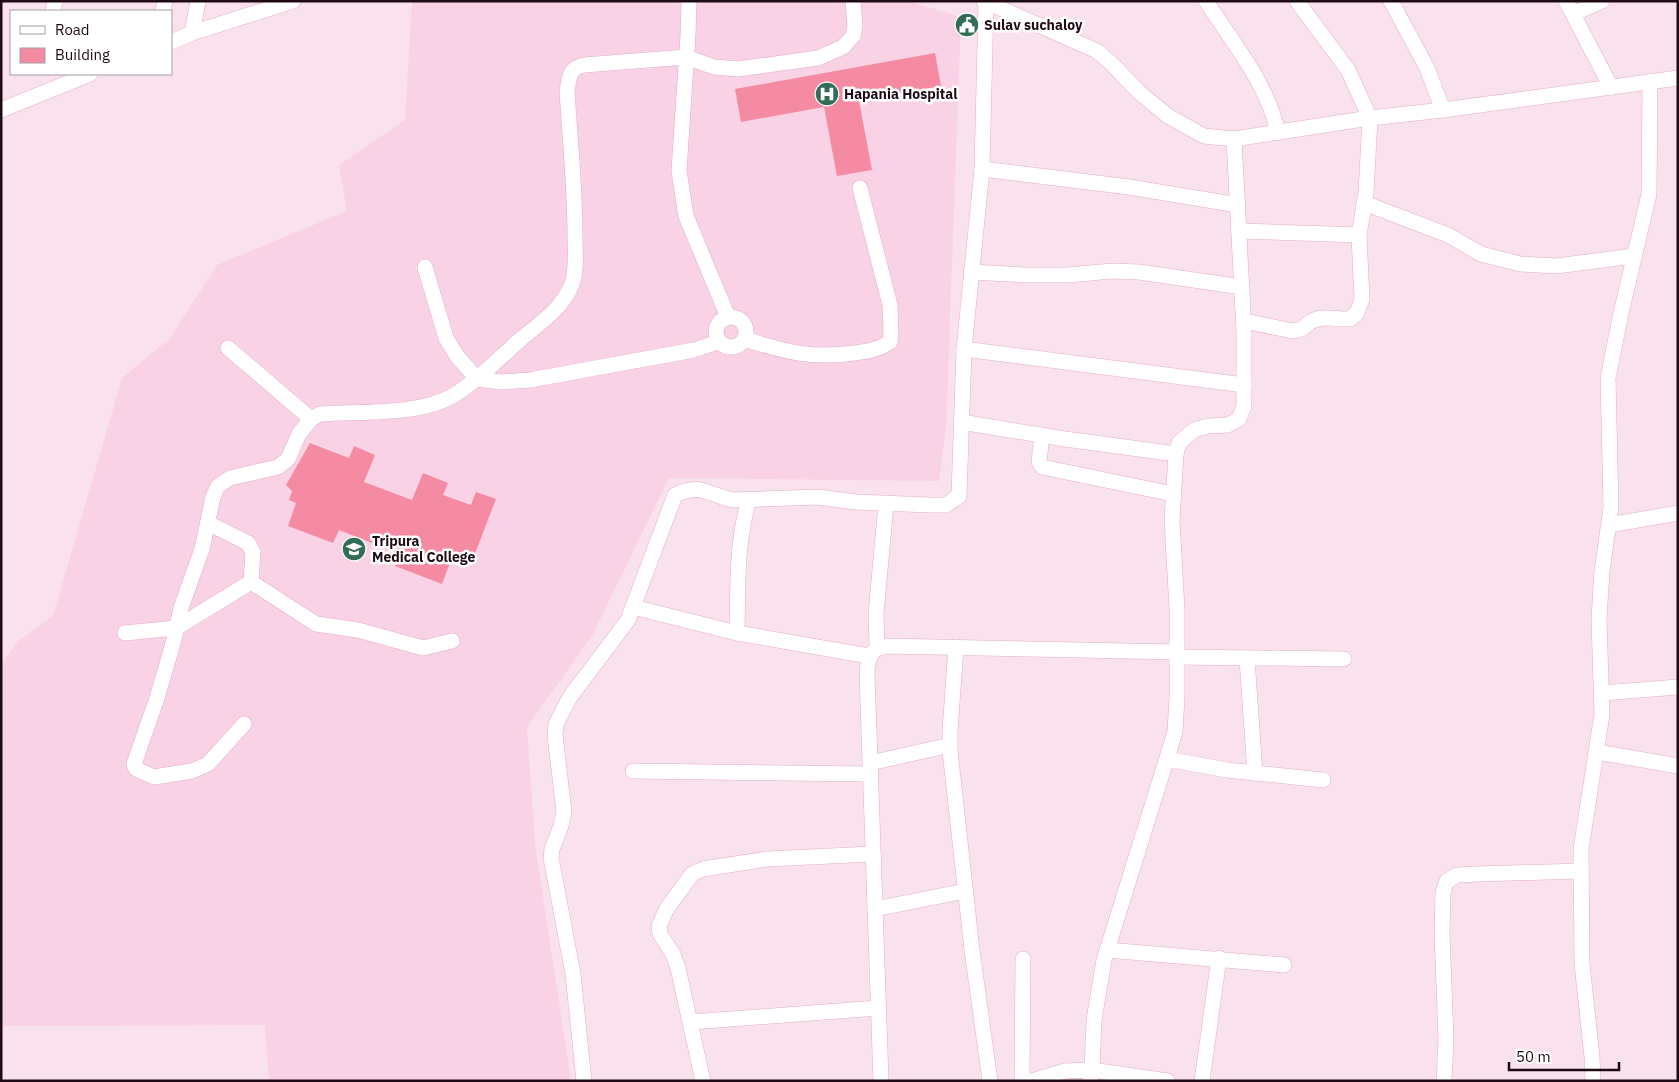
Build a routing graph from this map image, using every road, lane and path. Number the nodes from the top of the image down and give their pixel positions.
1 (198, 1) edge
2 (293, 1) edge
3 (688, 1) edge
4 (853, 1) edge
5 (1206, 1) edge
6 (1297, 1) edge
7 (1391, 1) edge
8 (1602, 1) edge
9 (985, 2) edge
10 (1570, 7) edge
11 (192, 33) junction
12 (172, 42) edge
13 (686, 57) junction
14 (85, 75) edge
15 (1678, 78) edge
16 (50, 82) edge
17 (1650, 82) junction
18 (1612, 87) junction
19 (1, 110) edge
20 (1443, 110) junction
21 (1370, 118) junction
22 (1278, 133) junction
23 (1234, 139) junction
24 (982, 168) junction
25 (860, 188) dead end
26 (1364, 204) junction
27 (1238, 205) junction
28 (1239, 231) junction
29 (1359, 235) junction
30 (1634, 256) junction
31 (425, 267) dead end
32 (971, 272) junction
33 (1242, 287) junction
34 (728, 317) junction
35 (1244, 321) junction
36 (745, 339) junction
37 (717, 340) junction
38 (228, 348) dead end
39 (964, 348) junction
40 (477, 379) junction
41 (1244, 385) junction
42 (311, 419) junction
43 (961, 422) junction
44 (1042, 435) junction
45 (1176, 454) junction
46 (1173, 494) junction
47 (749, 500) junction
48 (886, 504) junction
49 (1678, 513) edge
50 (208, 523) junction
51 (1608, 525) junction
52 (251, 582) junction
53 (633, 607) junction
54 (176, 628) junction
55 (125, 633) dead end
56 (737, 633) junction
57 (452, 641) dead end
58 (956, 647) junction
59 (873, 652) junction
60 (1177, 654) junction
61 (1247, 659) junction
62 (1344, 659) dead end
63 (1678, 687) edge
64 (1602, 693) junction
65 (244, 724) dead end
66 (950, 745) junction
67 (1597, 752) junction
68 (1167, 759) junction
69 (1678, 766) edge
70 (871, 768) junction
71 (633, 771) dead end
72 (1255, 773) junction
73 (1323, 780) dead end
74 (873, 854) junction
75 (1581, 871) junction
76 (965, 891) junction
77 (875, 909) junction
78 (1107, 950) junction
79 (1219, 958) junction
80 (1023, 959) dead end
81 (1284, 965) dead end
82 (878, 1008) junction
83 (691, 1022) junction
84 (1091, 1075) edge
85 (584, 1081) edge
86 (703, 1081) edge
87 (881, 1081) edge
88 (990, 1081) edge
89 (1022, 1081) edge
90 (1032, 1081) edge
91 (1167, 1081) edge
92 (1202, 1081) edge
93 (1444, 1081) edge
94 (1593, 1081) edge

1 - 11 street
2 - 11 street
3 - 13 street
4 - 13 street
5 - 22 street
6 - 21 street
7 - 20 street
8 - 10 street
9 - 23 street
9 - 24 street
10 - 18 street
11 - 12 street
13 - 34 street
13 - 40 street
14 - 16 street
15 - 17 street
16 - 19 street
17 - 18 street
17 - 30 street
18 - 20 street
20 - 21 street
21 - 22 street
21 - 26 street
22 - 23 street
23 - 27 street
24 - 27 street
24 - 32 street
25 - 36 street
26 - 29 street
26 - 30 street
27 - 28 street
28 - 29 street
28 - 33 street
29 - 35 street
30 - 51 street
31 - 40 street
32 - 33 street
32 - 39 street
33 - 35 street
34 - 36 street
34 - 37 street
35 - 41 street
36 - 37 street
37 - 40 street
38 - 42 street
39 - 41 street
39 - 43 street
40 - 42 street
41 - 45 street
42 - 50 street
43 - 44 street
43 - 48 street
44 - 45 street
44 - 46 street
45 - 46 street
46 - 60 street
47 - 48 street
47 - 53 street
47 - 56 street
48 - 59 street
49 - 51 street
50 - 52 street
50 - 54 street
51 - 64 street
52 - 54 street
52 - 57 street
53 - 56 street
53 - 85 street
54 - 55 street
54 - 65 street
56 - 59 street
58 - 59 street
58 - 60 street
58 - 66 street
59 - 70 street
60 - 61 street
60 - 68 street
61 - 62 street
61 - 72 street
63 - 64 street
64 - 67 street
66 - 70 street
66 - 76 street
67 - 69 street
67 - 75 street
68 - 72 street
68 - 78 street
70 - 71 street
70 - 74 street
72 - 73 street
74 - 77 street
74 - 83 street
75 - 93 street
75 - 94 street
76 - 77 street
76 - 88 street
77 - 82 street
78 - 79 street
78 - 84 street
79 - 81 street
79 - 92 street
80 - 89 street
82 - 83 street
82 - 87 street
83 - 86 street
84 - 90 street
84 - 91 street

